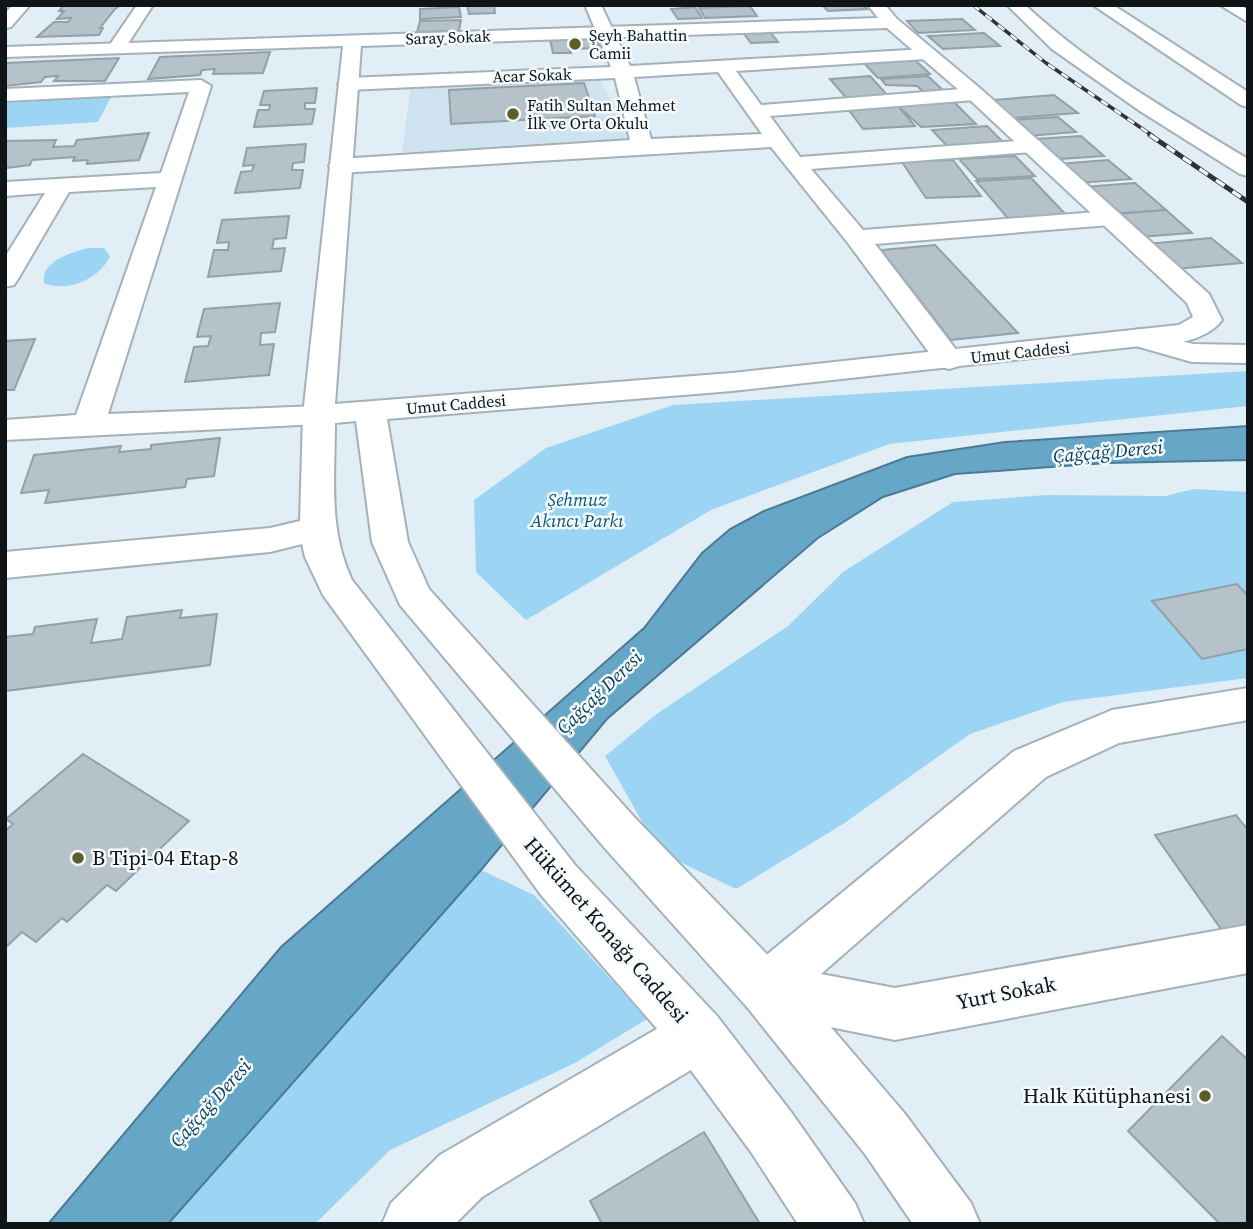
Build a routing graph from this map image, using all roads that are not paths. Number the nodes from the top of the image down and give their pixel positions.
1 (22, 5) edge
2 (145, 5) edge
3 (593, 5) edge
4 (1016, 5) edge
5 (1101, 5) edge
6 (1228, 5) edge
7 (883, 14) edge
8 (1248, 17) edge
9 (5, 23) edge
10 (607, 32) junction
11 (352, 41) junction
12 (116, 49) junction
13 (5, 52) edge
14 (926, 54) junction
15 (723, 66) junction
16 (624, 72) junction
17 (348, 84) junction
18 (975, 94) junction
19 (5, 95) edge
20 (1248, 101) edge
21 (757, 111) junction
22 (779, 141) junction
23 (642, 146) junction
24 (1032, 146) junction
25 (794, 164) junction
26 (340, 166) junction
27 (1248, 169) edge
28 (170, 179) junction
29 (61, 186) junction
30 (5, 190) edge
31 (1110, 218) junction
32 (857, 238) junction
33 (5, 279) edge
34 (1139, 338) junction
35 (1248, 354) edge
36 (949, 360) junction
37 (370, 411) junction
38 (319, 415) junction
39 (89, 424) junction
40 (5, 430) edge
41 (317, 528) junction
42 (5, 565) edge
43 (1248, 704) edge
44 (1248, 949) edge
45 (765, 989) junction
46 (698, 1035) junction
47 (412, 1224) edge
48 (834, 1224) edge
49 (950, 1224) edge

1 - 9 street
2 - 12 street
3 - 10 street
4 - 27 street
5 - 20 street
6 - 8 street
7 - 10 street, Saray Sokak
7 - 14 street, Umut Caddesi
10 - 11 street, Saray Sokak
10 - 16 street
11 - 12 street, Saray Sokak
11 - 17 street, Hükümet Konağı Caddesi
12 - 13 street, Saray Sokak
14 - 15 street, Acar Sokak
14 - 18 street, Umut Caddesi
15 - 16 street, Acar Sokak
15 - 21 street
16 - 17 street, Acar Sokak
16 - 23 street
17 - 26 street, Hükümet Konağı Caddesi
18 - 21 street
18 - 24 street, Umut Caddesi
19 - 28 street
21 - 22 street
22 - 23 street
22 - 25 street
23 - 26 street
24 - 25 street
24 - 31 street, Umut Caddesi
25 - 32 street
26 - 38 street, Hükümet Konağı Caddesi
28 - 29 street
28 - 39 street
29 - 30 street
29 - 33 street
31 - 32 street
31 - 34 street, Umut Caddesi
32 - 36 street
34 - 35 street
34 - 36 street, Umut Caddesi
36 - 37 street, Umut Caddesi
37 - 38 street, Umut Caddesi
37 - 45 street
38 - 39 street, Umut Caddesi
38 - 41 street, Hükümet Konağı Caddesi
39 - 40 street, Umut Caddesi
41 - 42 street
41 - 46 street, Hükümet Konağı Caddesi
43 - 45 street
44 - 45 street, Yurt Sokak
45 - 49 street
46 - 47 street
46 - 48 street, Hükümet Konağı Caddesi

